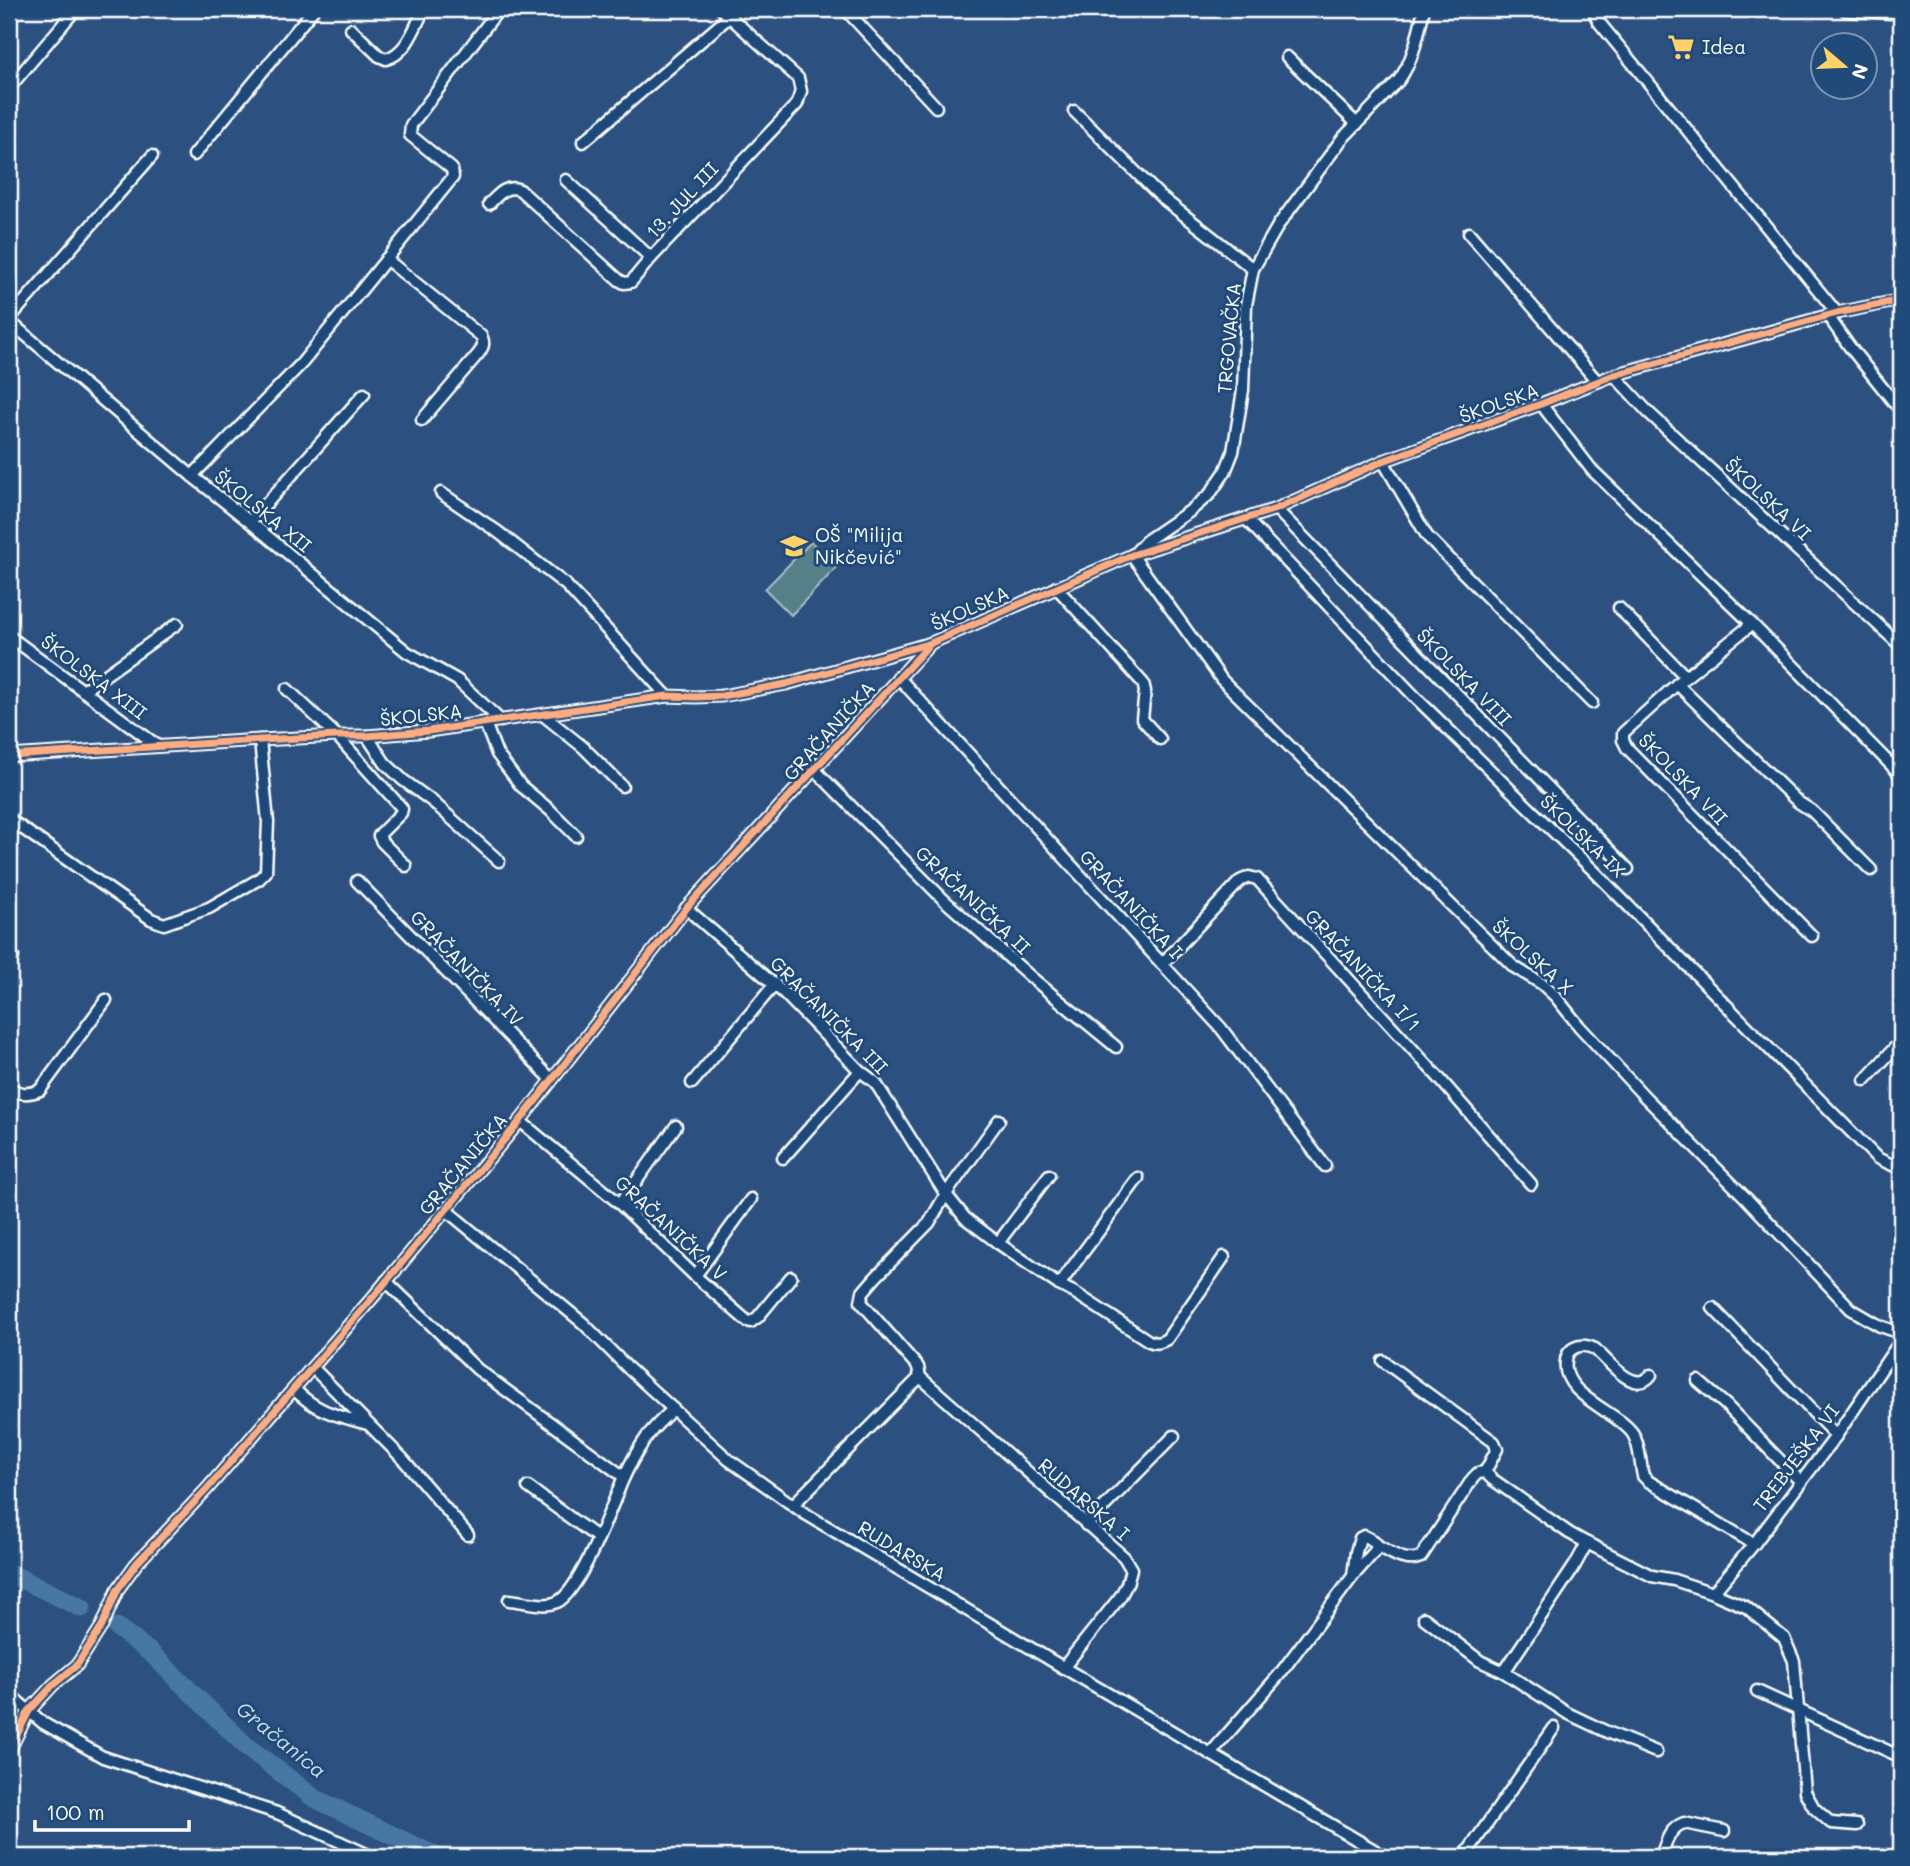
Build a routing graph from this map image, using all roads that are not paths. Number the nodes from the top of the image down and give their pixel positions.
1 (76, 9) edge
2 (314, 9) edge
3 (424, 9) edge
4 (499, 9) edge
5 (722, 9) edge
6 (845, 9) edge
7 (1424, 9) edge
8 (1593, 9) edge
9 (1846, 9) edge
10 (1901, 12) edge
11 (729, 18) junction
12 (351, 29) dead end
13 (1287, 57) dead end
14 (9, 88) edge
15 (936, 107) dead end
16 (1074, 111) dead end
17 (1357, 124) junction
18 (583, 142) dead end
19 (194, 155) dead end
20 (152, 156) dead end
21 (566, 180) dead end
22 (489, 204) dead end
23 (1469, 233) dead end
24 (651, 258) junction
25 (386, 259) junction
26 (1253, 269) junction
27 (1901, 300) edge
28 (1833, 314) junction
29 (9, 320) edge
30 (1614, 375) junction
31 (1597, 381) junction
32 (364, 394) dead end
33 (1541, 404) junction
34 (1901, 411) edge
35 (422, 420) dead end
36 (1383, 461) junction
37 (192, 476) junction
38 (441, 493) dead end
39 (1276, 509) junction
40 (1247, 520) junction
41 (250, 522) junction
42 (1132, 555) junction
43 (1056, 587) junction
44 (1619, 608) dead end
45 (177, 624) dead end
46 (1752, 624) junction
47 (9, 636) edge
48 (931, 643) junction
49 (1901, 646) edge
50 (898, 677) junction
51 (1682, 681) junction
52 (287, 689) dead end
53 (83, 691) junction
54 (667, 696) junction
55 (1592, 703) dead end
56 (543, 715) junction
57 (500, 721) junction
58 (485, 723) junction
59 (337, 736) junction
60 (367, 736) junction
61 (1160, 739) dead end
62 (260, 740) junction
63 (158, 746) junction
64 (9, 756) edge
65 (815, 770) junction
66 (1901, 775) edge
67 (622, 786) dead end
68 (9, 819) edge
69 (576, 836) dead end
70 (499, 861) dead end
71 (406, 866) dead end
72 (1628, 869) dead end
73 (1871, 870) dead end
74 (357, 881) dead end
75 (686, 908) junction
76 (1812, 936) dead end
77 (1162, 964) junction
78 (775, 984) junction
79 (106, 1000) dead end
80 (1901, 1041) edge
81 (1116, 1047) dead end
82 (860, 1071) junction
83 (551, 1079) junction
84 (1865, 1080) dead end
85 (692, 1083) dead end
86 (9, 1088) edge
87 (999, 1120) dead end
88 (520, 1121) junction
89 (676, 1126) dead end
90 (783, 1158) dead end
91 (1325, 1166) dead end
92 (1901, 1169) edge
93 (1049, 1175) dead end
94 (1138, 1178) dead end
95 (1531, 1184) dead end
96 (946, 1194) junction
97 (751, 1199) dead end
98 (620, 1204) junction
99 (446, 1210) junction
100 (998, 1243) junction
101 (1224, 1257) dead end
102 (695, 1276) junction
103 (791, 1277) dead end
104 (386, 1281) junction
105 (1059, 1285) junction
106 (1713, 1308) dead end
107 (1901, 1333) edge
108 (1901, 1340) edge
109 (1382, 1361) dead end
110 (313, 1368) junction
111 (1651, 1375) dead end
112 (920, 1377) junction
113 (1698, 1381) dead end
114 (294, 1389) junction
115 (673, 1409) junction
116 (368, 1424) junction
117 (1174, 1436) dead end
118 (1836, 1436) junction
119 (1485, 1472) junction
120 (624, 1477) junction
121 (1801, 1482) junction
122 (528, 1487) dead end
123 (793, 1505) junction
124 (1086, 1525) junction
125 (468, 1535) dead end
126 (598, 1538) junction
127 (1587, 1544) junction
128 (1754, 1544) junction
129 (1377, 1545) junction
130 (1353, 1576) junction
131 (1713, 1592) junction
132 (509, 1600) dead end
133 (1423, 1618) dead end
134 (1063, 1668) junction
135 (1504, 1672) junction
136 (1757, 1691) dead end
137 (9, 1694) edge
138 (1798, 1710) junction
139 (29, 1712) junction
140 (1554, 1728) dead end
141 (9, 1751) edge
142 (1656, 1752) dead end
143 (1210, 1754) junction
144 (1901, 1757) edge
145 (1857, 1825) dead end
146 (1724, 1831) dead end
147 (373, 1857) edge
148 (1386, 1857) edge
149 (1464, 1857) edge
150 (1661, 1857) edge

1 - 14 street
2 - 19 street
3 - 12 street
4 - 25 street
5 - 11 street, 13. JUL III
6 - 15 street
7 - 17 street, TRGOVAČKA
8 - 28 street
9 - 10 street
11 - 18 street
11 - 24 street, 13. JUL III
13 - 17 street
16 - 26 street
17 - 26 street, TRGOVAČKA
20 - 29 street
21 - 24 street
22 - 24 street, 13. JUL III
23 - 31 street
25 - 35 street
25 - 37 street
26 - 42 street, TRGOVAČKA
27 - 28 street, ŠKOLSKA
28 - 30 street, ŠKOLSKA
28 - 34 street
29 - 37 street, ŠKOLSKA XII
30 - 31 street, ŠKOLSKA
30 - 49 street, ŠKOLSKA VI
31 - 33 street, ŠKOLSKA
32 - 41 street
33 - 36 street, ŠKOLSKA
33 - 46 street
36 - 39 street, ŠKOLSKA
36 - 55 street
37 - 41 street, ŠKOLSKA XII
38 - 54 street
39 - 40 street, ŠKOLSKA
39 - 72 street, ŠKOLSKA VIII
40 - 42 street, ŠKOLSKA
40 - 92 street, ŠKOLSKA IX
41 - 57 street, ŠKOLSKA XII
42 - 43 street, ŠKOLSKA
42 - 107 street, ŠKOLSKA X
43 - 48 street, ŠKOLSKA
43 - 61 street
44 - 51 street
45 - 53 street
46 - 51 street, ŠKOLSKA VII
46 - 66 street
47 - 53 street, ŠKOLSKA XIII
48 - 50 street, GRAČANIČKA
48 - 54 street, ŠKOLSKA
50 - 65 street, GRAČANIČKA
50 - 77 street, GRAČANIČKA I
51 - 73 street
51 - 76 street, ŠKOLSKA VII
52 - 59 street
53 - 63 street, ŠKOLSKA XIII
54 - 56 street, ŠKOLSKA
56 - 57 street, ŠKOLSKA
56 - 67 street
57 - 58 street, ŠKOLSKA
58 - 60 street, ŠKOLSKA
58 - 69 street
59 - 60 street, ŠKOLSKA
59 - 62 street, ŠKOLSKA
59 - 71 street
60 - 70 street
62 - 63 street, ŠKOLSKA
62 - 68 street
63 - 64 street, ŠKOLSKA
65 - 75 street, GRAČANIČKA
65 - 81 street, GRAČANIČKA II
74 - 83 street, GRAČANIČKA IV
75 - 78 street, GRAČANIČKA III
75 - 83 street, GRAČANIČKA
77 - 91 street, GRAČANIČKA I
77 - 95 street, GRAČANIČKA I/1
78 - 82 street, GRAČANIČKA III
78 - 85 street
79 - 86 street
80 - 84 street
82 - 90 street
82 - 96 street, GRAČANIČKA III
83 - 88 street, GRAČANIČKA
87 - 96 street
88 - 98 street, GRAČANIČKA V
88 - 99 street, GRAČANIČKA
89 - 98 street
93 - 100 street
94 - 105 street
96 - 100 street, GRAČANIČKA III
96 - 112 street, RUDARSKA I
97 - 102 street
98 - 102 street, GRAČANIČKA V
99 - 104 street, GRAČANIČKA
99 - 115 street, RUDARSKA
100 - 105 street, GRAČANIČKA III
101 - 105 street, GRAČANIČKA III
102 - 103 street, GRAČANIČKA V
104 - 110 street, GRAČANIČKA
104 - 120 street
106 - 118 street
108 - 118 street, TREBJEŠKA VI
109 - 119 street
110 - 114 street, GRAČANIČKA
110 - 116 street
111 - 128 street
112 - 123 street
112 - 124 street, RUDARSKA I
113 - 121 street
114 - 116 street
114 - 139 street, GRAČANIČKA
115 - 120 street
115 - 123 street, RUDARSKA
116 - 125 street
117 - 124 street
118 - 121 street, TREBJEŠKA VI
119 - 127 street
119 - 129 street
120 - 126 street
121 - 128 street, TREBJEŠKA VI
122 - 126 street
123 - 134 street, RUDARSKA
124 - 134 street, RUDARSKA I
126 - 132 street
127 - 131 street
127 - 135 street
128 - 131 street, TREBJEŠKA VI
129 - 130 street
129 - 130 street
130 - 143 street
131 - 138 street
133 - 135 street
134 - 143 street, RUDARSKA
135 - 142 street
136 - 138 street
137 - 139 street
138 - 144 street
138 - 145 street
139 - 141 street, GRAČANIČKA
139 - 147 street
140 - 149 street
143 - 148 street, RUDARSKA
146 - 150 street

